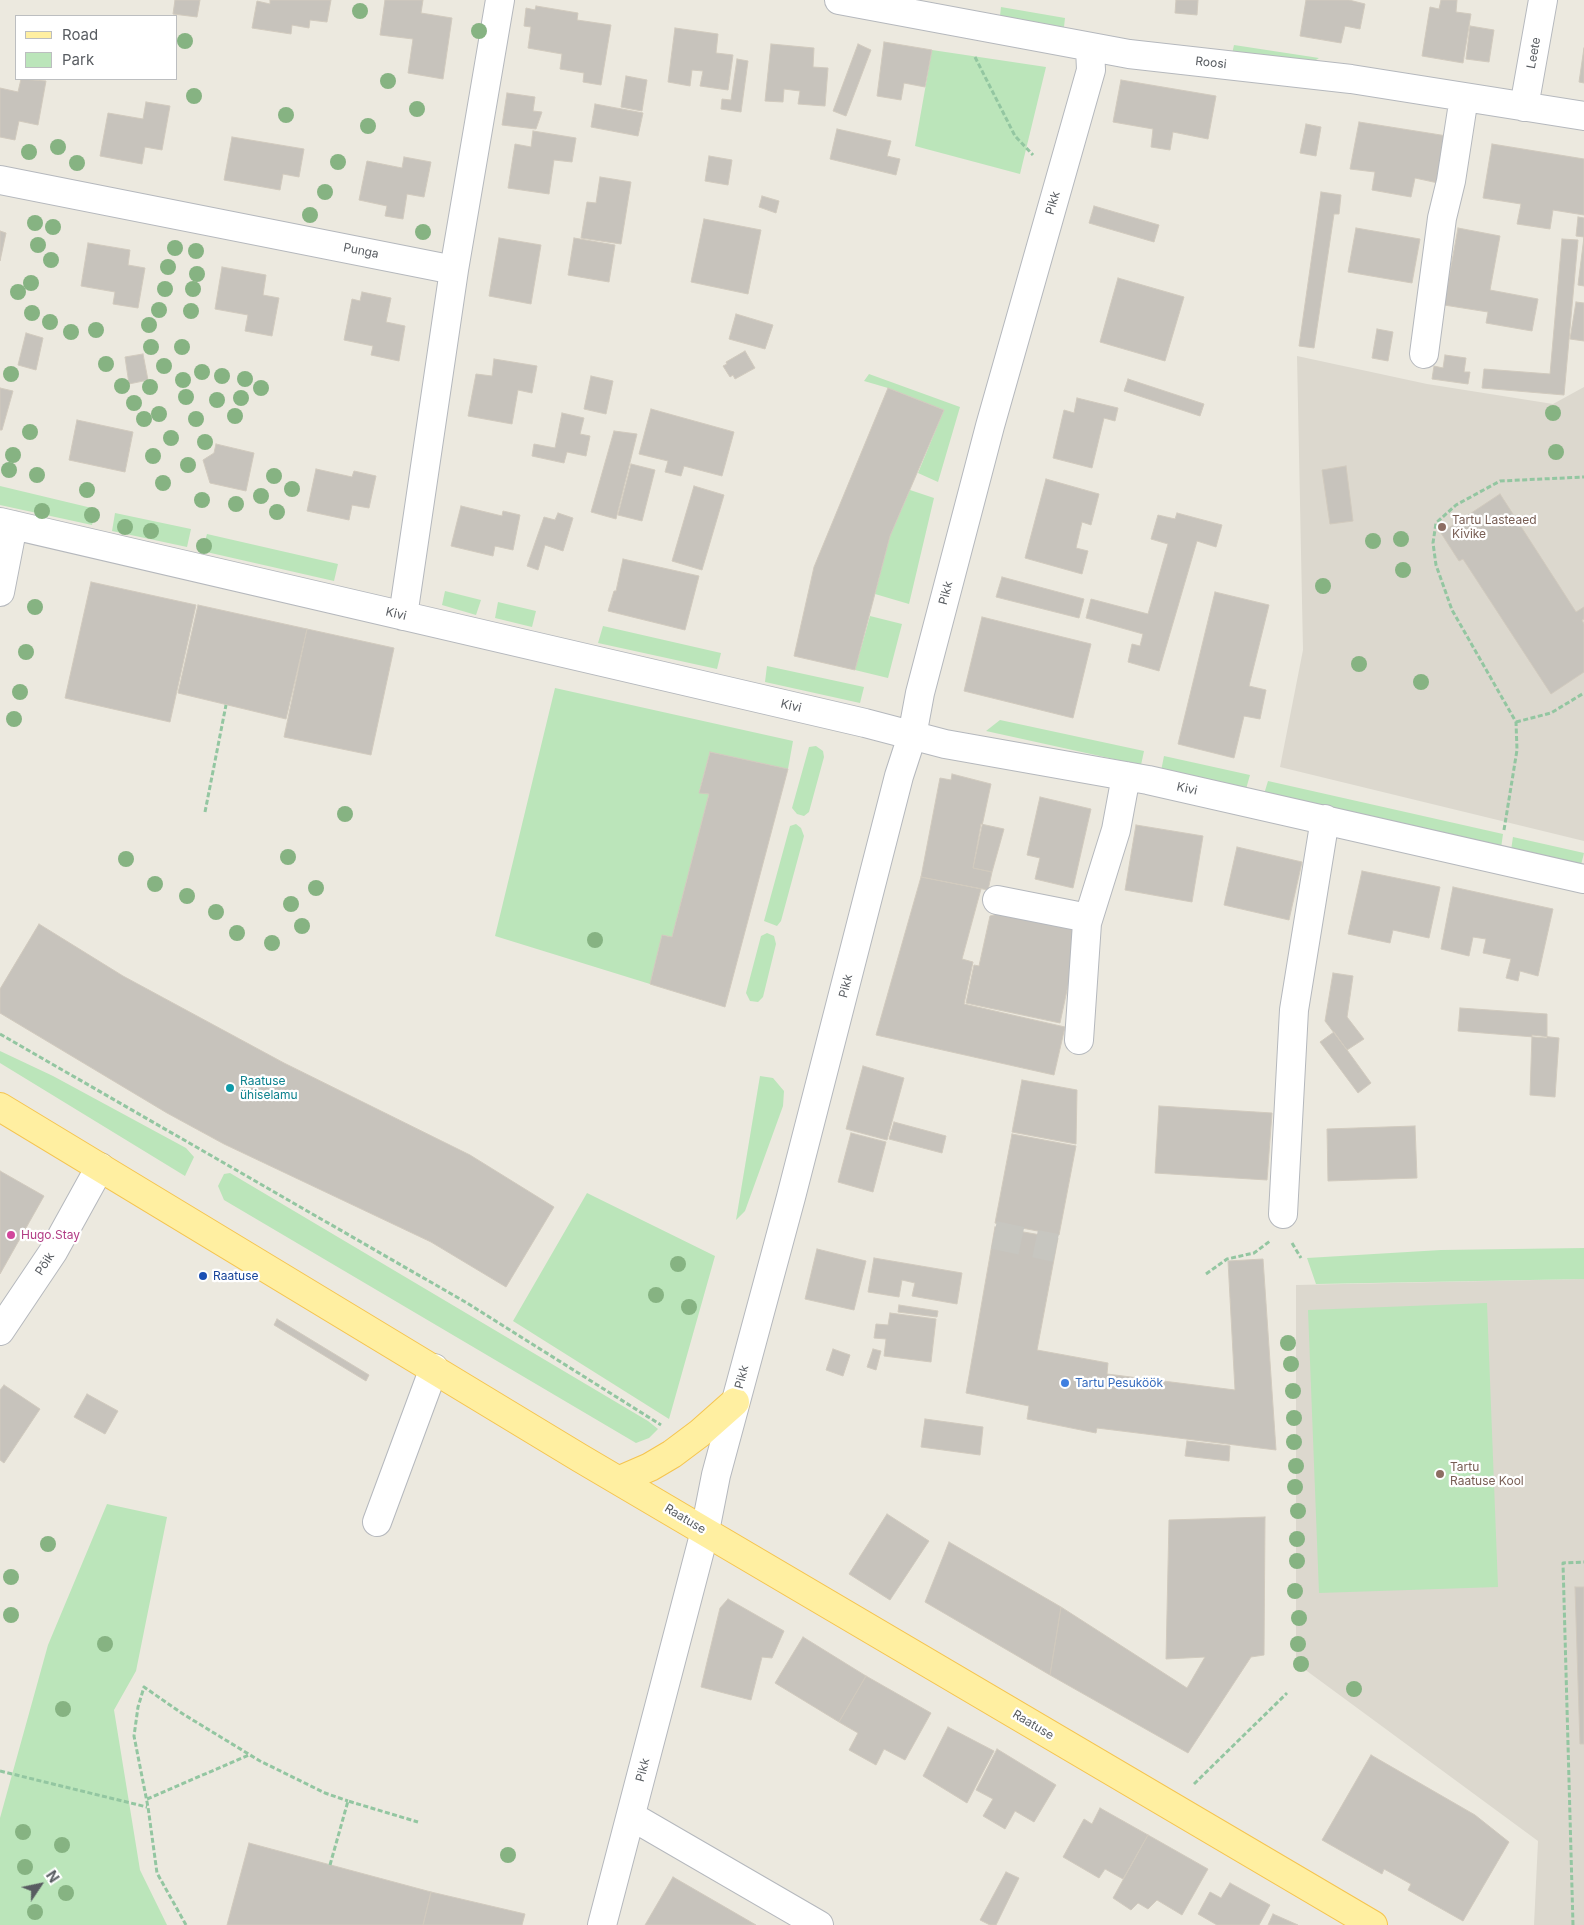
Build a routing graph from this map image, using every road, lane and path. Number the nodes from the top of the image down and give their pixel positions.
1 (500, 0) edge
2 (839, 0) edge
3 (1544, 0) edge
4 (946, 9) edge
5 (1090, 48) junction
6 (972, 50) dead end
7 (1464, 97) junction
8 (1524, 106) junction
9 (1584, 116) edge
10 (1033, 155) dead end
11 (0, 180) edge
12 (454, 270) junction
13 (1424, 354) dead end
14 (1584, 477) edge
15 (7, 524) edge
16 (0, 592) edge
17 (403, 616) junction
18 (1584, 693) edge
19 (226, 704) dead end
20 (1516, 722) junction
21 (912, 736) junction
22 (1126, 776) junction
23 (205, 812) dead end
24 (1325, 819) junction
25 (1504, 831) dead end
26 (1584, 879) edge
27 (997, 900) dead end
28 (1088, 918) junction
29 (0, 1034) edge
30 (1079, 1040) dead end
31 (0, 1107) edge
32 (100, 1168) junction
33 (1278, 1224) joint
34 (1206, 1274) dead end
35 (0, 1331) edge
36 (434, 1368) junction
37 (735, 1402) junction
38 (663, 1430) dead end
39 (620, 1480) junction
40 (377, 1522) dead end
41 (705, 1531) junction
42 (1584, 1562) edge
43 (1287, 1693) dead end
44 (250, 1755) junction
45 (0, 1771) edge
46 (1190, 1788) dead end
47 (147, 1799) junction
48 (348, 1801) junction
49 (148, 1807) junction
50 (631, 1816) junction
51 (418, 1822) dead end
52 (330, 1865) dead end
53 (186, 1925) edge
54 (602, 1925) edge
55 (818, 1925) edge
56 (1373, 1925) edge
57 (1573, 1925) edge

1 - 12 street
2 - 4 street, Roosi
3 - 8 street, Leete
4 - 5 street, Roosi
5 - 7 street, Roosi
5 - 21 street, Pikk
6 - 10 path
7 - 8 street, Roosi
7 - 13 street
8 - 9 street, Roosi
11 - 12 street, Punga
12 - 17 street
14 - 20 path
15 - 16 street
15 - 17 street, Kivi
17 - 21 street, Kivi
18 - 20 path
19 - 23 path
20 - 25 path
21 - 22 street, Kivi
21 - 37 street, Pikk
22 - 24 street, Kivi
22 - 28 street
24 - 26 street, Kivi
24 - 33 street
27 - 28 street
28 - 30 street
29 - 38 path
31 - 32 main road, Raatuse
32 - 35 street, Põik
32 - 36 main road, Raatuse
33 - 34 path
36 - 39 main road, Raatuse
36 - 40 street
37 - 39 main road
37 - 41 street, Pikk
39 - 41 main road, Raatuse
41 - 50 street, Pikk
41 - 56 main road, Raatuse
42 - 57 path
43 - 46 path
44 - 47 path
44 - 47 path
44 - 48 path
45 - 49 path
47 - 49 path
48 - 51 path
48 - 52 path
49 - 53 path
50 - 54 street, Pikk
50 - 55 street

